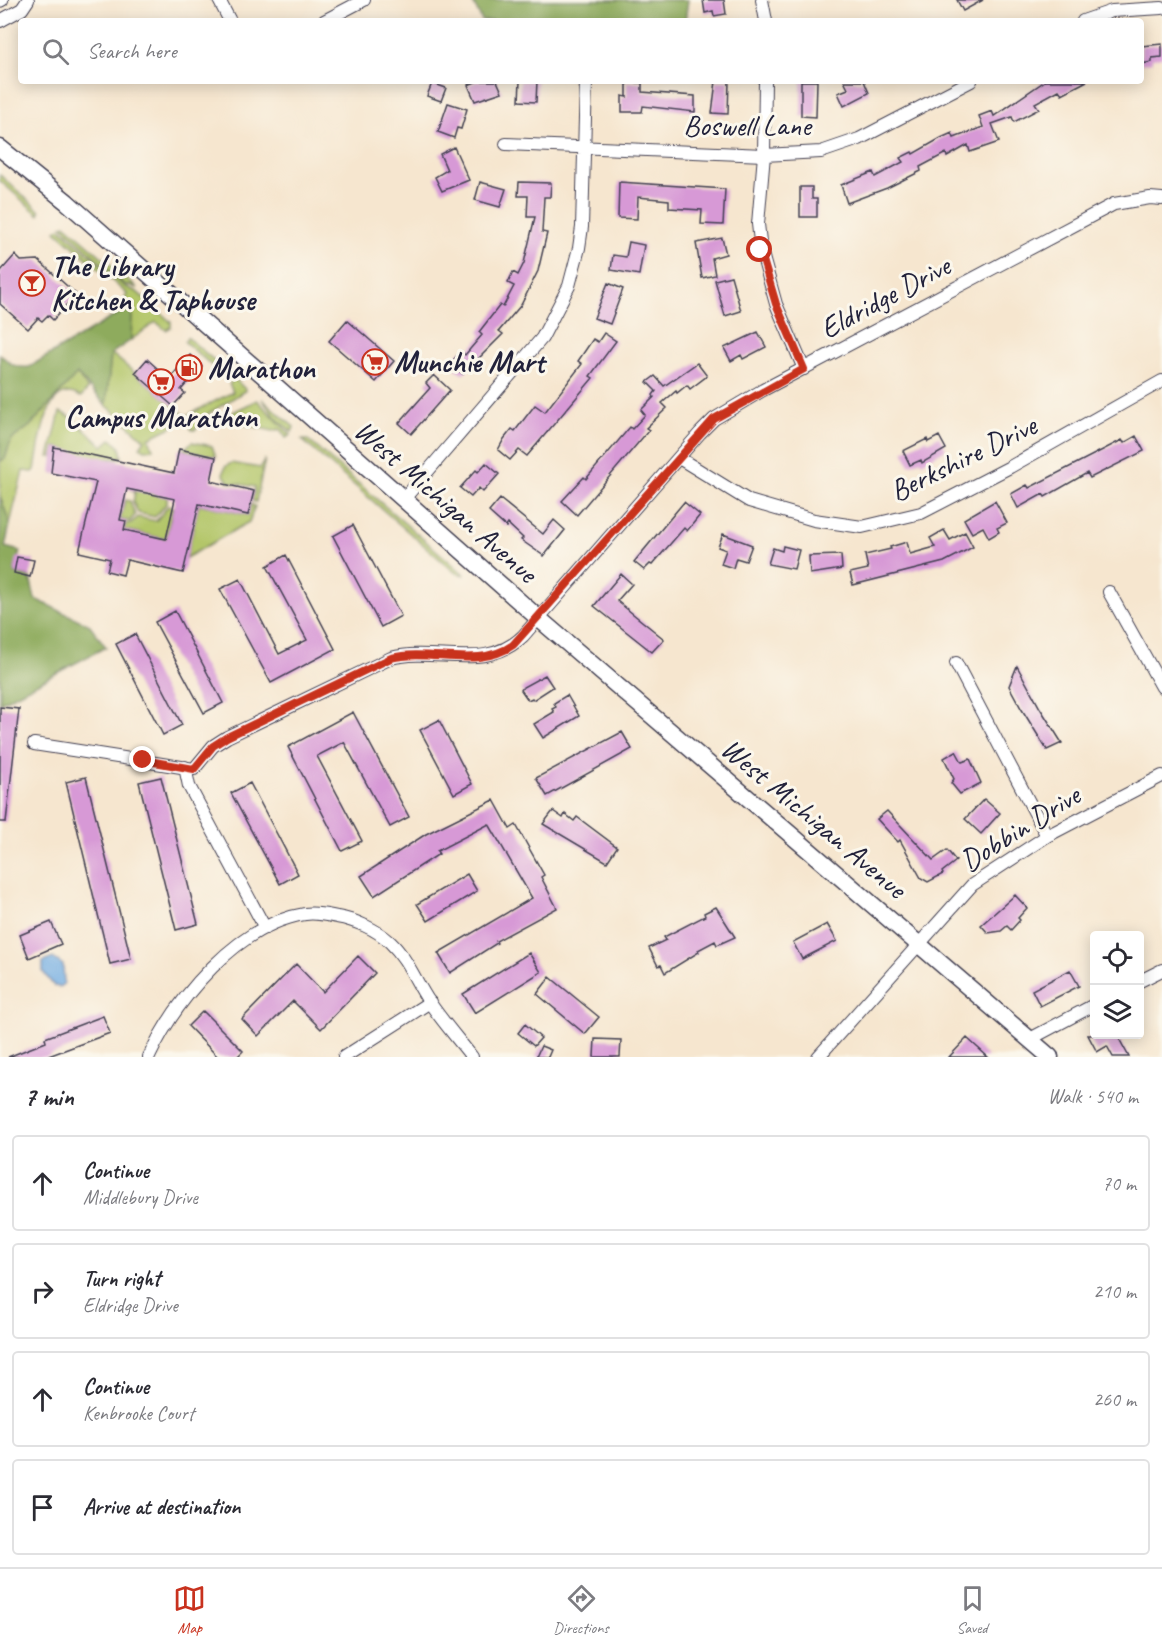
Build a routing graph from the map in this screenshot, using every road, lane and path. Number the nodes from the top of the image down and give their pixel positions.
1 (28, 0) edge
2 (219, 0) edge
3 (364, 0) edge
4 (762, 0) edge
5 (1162, 8) edge
6 (228, 18) edge
7 (330, 18) edge
8 (765, 18) edge
9 (1092, 18) edge
10 (0, 21) edge
11 (586, 84) edge
12 (765, 84) edge
13 (965, 84) edge
14 (506, 144) dead end
15 (584, 147) junction
16 (0, 148) edge
17 (764, 155) junction
18 (1162, 199) edge
19 (804, 369) junction
20 (1162, 381) edge
21 (679, 458) junction
22 (403, 500) junction
23 (1109, 592) dead end
24 (537, 617) junction
25 (956, 663) dead end
26 (1162, 687) edge
27 (34, 744) dead end
28 (185, 767) junction
29 (1162, 776) edge
30 (1047, 836) junction
31 (265, 928) junction
32 (918, 942) junction
33 (1162, 970) edge
34 (1144, 979) edge
35 (430, 1002) junction
36 (1090, 1008) edge
37 (1030, 1039) junction
38 (149, 1057) edge
39 (344, 1057) edge
40 (472, 1057) edge
41 (818, 1057) edge
42 (1050, 1057) edge

1 - 10 street
2 - 6 street
3 - 7 street
4 - 8 street
5 - 9 street
11 - 15 street
12 - 17 street
13 - 17 street, Boswell Lane
14 - 15 street, Boswell Lane
15 - 17 street, Boswell Lane
15 - 22 street
16 - 22 street, West Michigan Avenue
17 - 19 street
18 - 19 street, Eldridge Drive
19 - 21 street, Eldridge Drive
20 - 21 street, Berkshire Drive
21 - 24 street, Eldridge Drive
22 - 24 street, West Michigan Avenue
23 - 26 street
24 - 28 street, Eldridge Drive
24 - 32 street, West Michigan Avenue
25 - 30 street
27 - 28 street
28 - 31 street
29 - 30 street, Dobbin Drive
30 - 32 street, Dobbin Drive
31 - 35 street
31 - 38 street
32 - 37 street, West Michigan Avenue
32 - 41 street, Dobbin Drive
33 - 34 street
35 - 39 street
35 - 40 street
36 - 37 street
37 - 42 street, West Michigan Avenue

